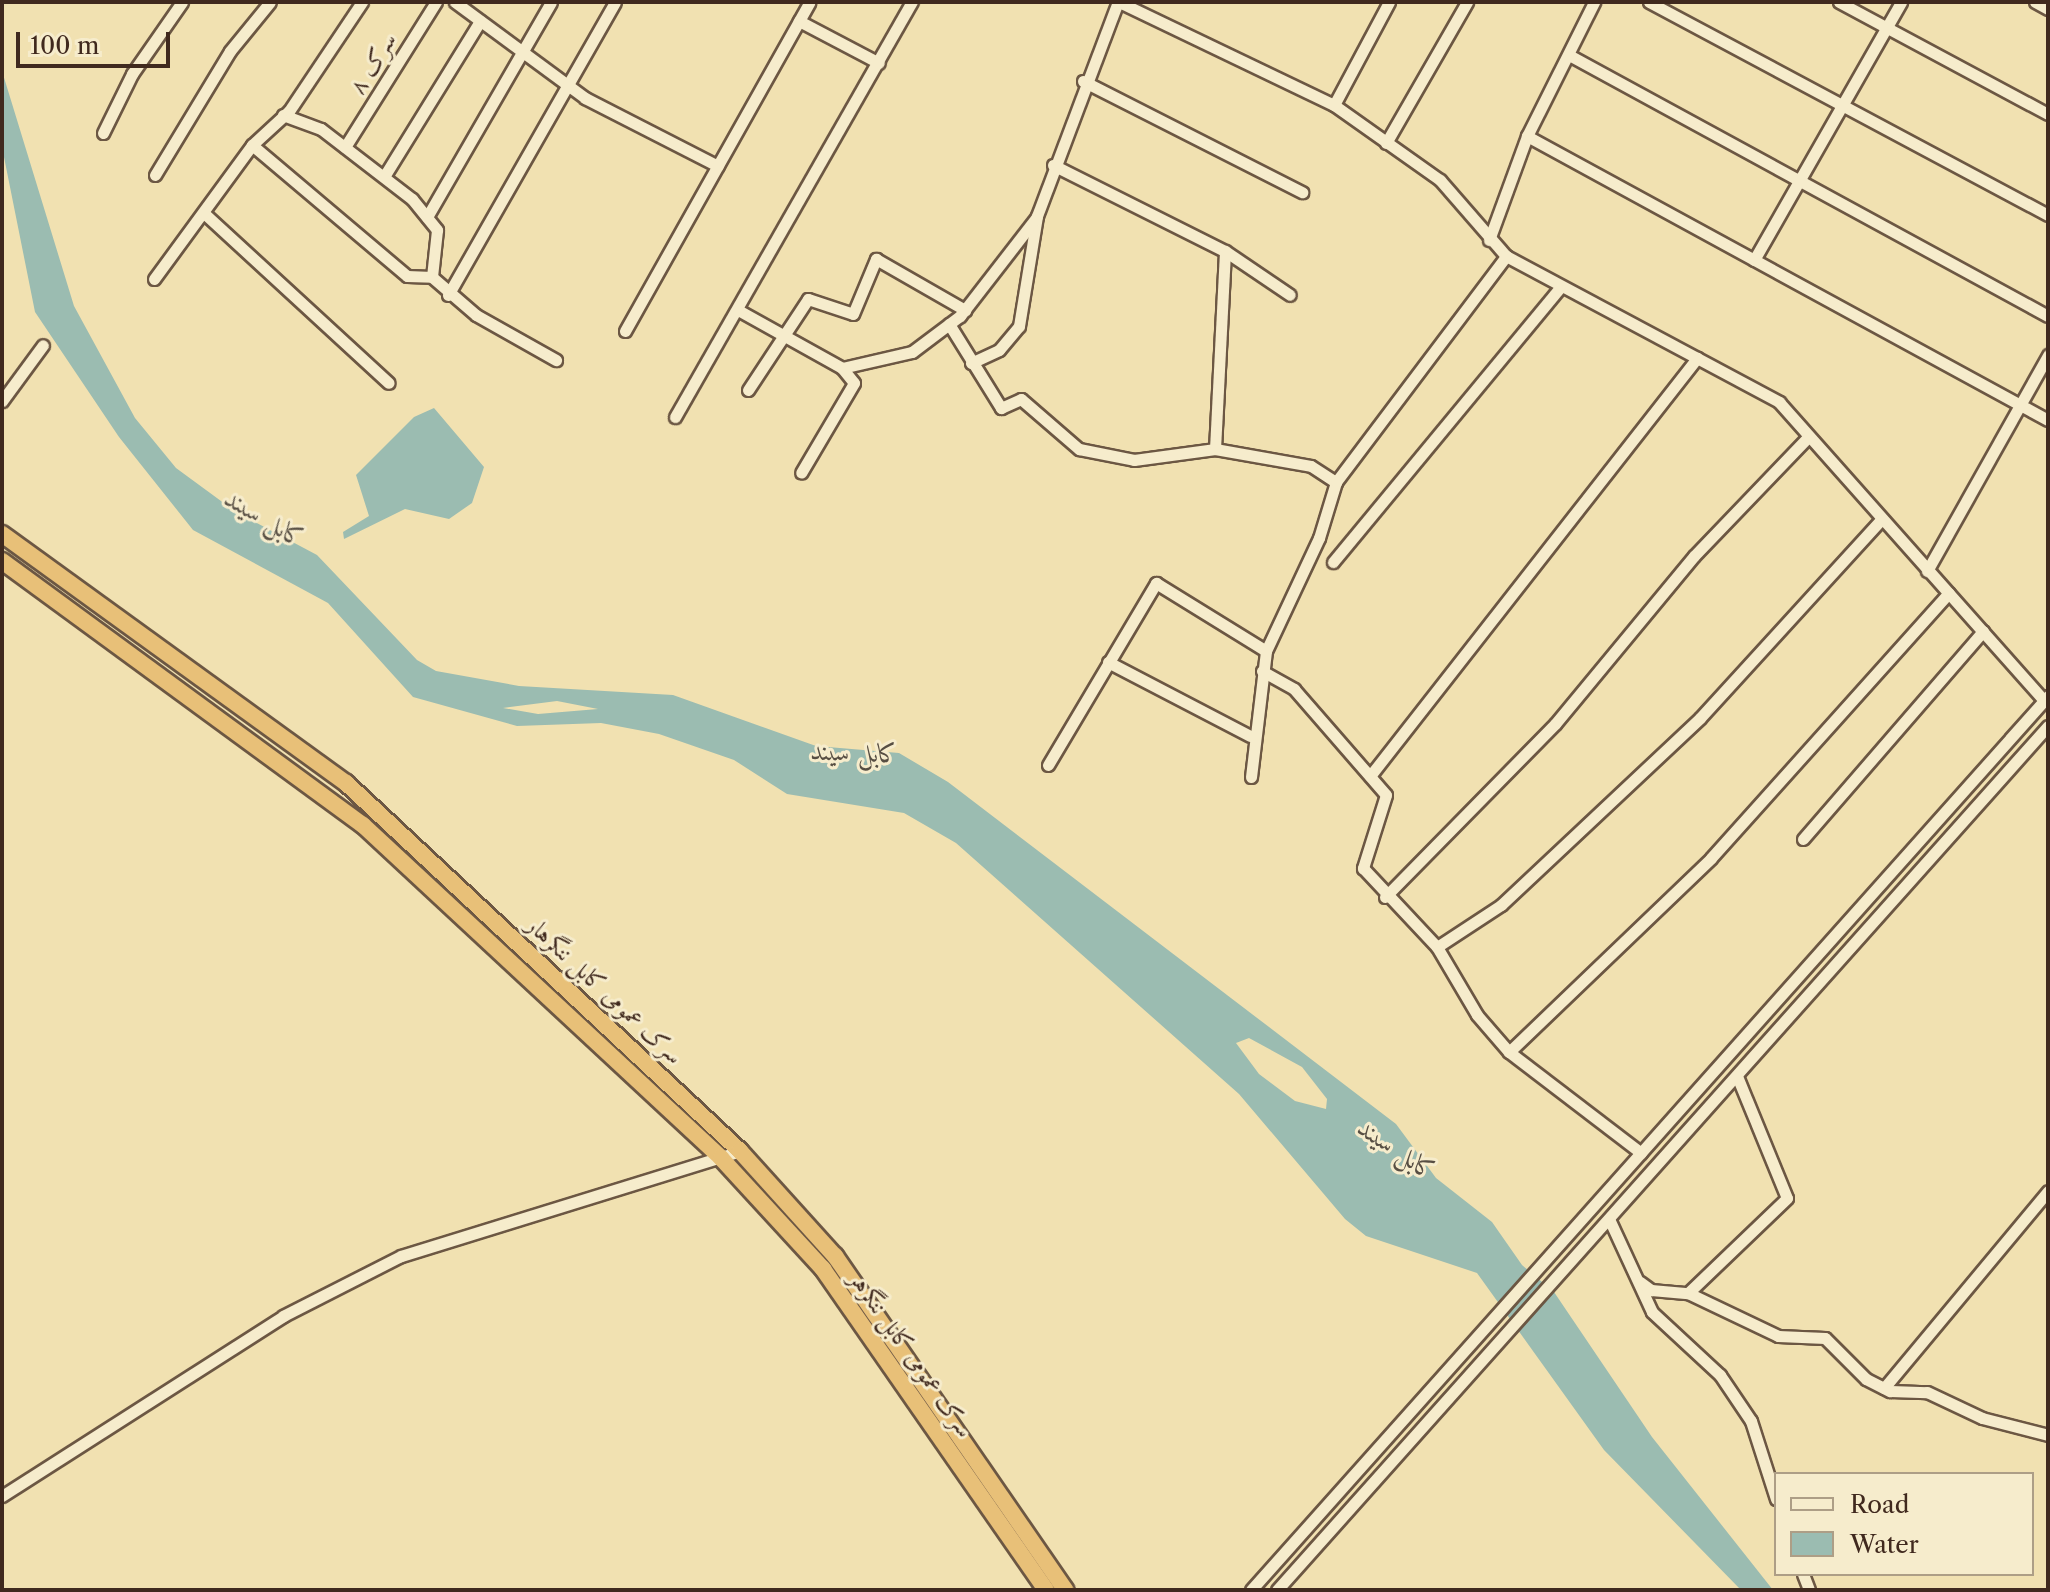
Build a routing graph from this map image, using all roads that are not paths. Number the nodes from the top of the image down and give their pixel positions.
1 (182, 2) edge
2 (270, 2) edge
3 (362, 2) edge
4 (436, 2) edge
5 (456, 2) edge
6 (551, 2) edge
7 (615, 2) edge
8 (810, 2) edge
9 (912, 2) edge
10 (1118, 2) edge
11 (1389, 2) edge
12 (1467, 2) edge
13 (1594, 2) edge
14 (1649, 2) edge
15 (1839, 2) edge
16 (1901, 2) edge
17 (2035, 2) edge
18 (2048, 9) edge
19 (480, 21) junction
20 (799, 21) junction
21 (1887, 27) junction
22 (523, 50) junction
23 (1569, 55) junction
24 (879, 63) junction
25 (571, 81) junction
26 (1083, 81) junction
27 (1841, 102) junction
28 (1334, 105) junction
29 (2048, 114) edge
30 (283, 115) junction
31 (103, 133) dead end
32 (1527, 136) junction
33 (1386, 143) junction
34 (252, 145) junction
35 (345, 147) junction
36 (1053, 165) junction
37 (718, 166) junction
38 (155, 175) dead end
39 (385, 175) junction
40 (1797, 178) junction
41 (1302, 192) dead end
42 (206, 215) junction
43 (2048, 215) edge
44 (1037, 216) junction
45 (427, 217) junction
46 (1489, 240) junction
47 (1225, 251) junction
48 (1506, 256) junction
49 (1754, 260) junction
50 (432, 277) junction
51 (154, 279) dead end
52 (1559, 289) junction
53 (448, 295) junction
54 (1290, 295) dead end
55 (738, 310) junction
56 (965, 310) junction
57 (2048, 316) edge
58 (949, 324) junction
59 (625, 331) dead end
60 (785, 335) junction
61 (43, 345) dead end
62 (2048, 355) edge
63 (1697, 358) junction
64 (556, 360) dead end
65 (971, 363) junction
66 (842, 368) junction
67 (389, 383) dead end
68 (748, 390) dead end
69 (2, 401) edge
70 (2020, 404) junction
71 (675, 417) dead end
72 (2048, 420) edge
73 (1807, 438) junction
74 (1215, 449) junction
75 (801, 473) dead end
76 (1336, 482) junction
77 (1880, 521) junction
78 (2, 534) edge
79 (2, 561) edge
80 (1333, 562) dead end
81 (1927, 571) junction
82 (1949, 593) junction
83 (96, 603) junction
84 (84, 620) junction
85 (1983, 631) junction
86 (1266, 651) junction
87 (1108, 662) junction
88 (1262, 671) junction
89 (2046, 698) edge
90 (2048, 726) edge
91 (1250, 736) junction
92 (1048, 765) dead end
93 (1370, 776) junction
94 (1251, 777) dead end
95 (1803, 839) dead end
96 (1385, 897) junction
97 (1437, 947) junction
98 (1783, 993) junction
99 (1799, 1007) junction
100 (1509, 1052) junction
101 (1737, 1076) junction
102 (740, 1151) junction
103 (1641, 1153) junction
104 (721, 1158) junction
105 (2048, 1191) edge
106 (1610, 1221) junction
107 (1640, 1282) junction
108 (1688, 1293) junction
109 (1884, 1388) junction
110 (2048, 1435) edge
111 (1774, 1493) edge
112 (2, 1496) edge
113 (1046, 1590) edge
114 (1065, 1590) edge
115 (1251, 1590) edge
116 (1277, 1590) edge

1 - 31 street
2 - 38 street
3 - 30 street
4 - 35 street, سرک ۸
5 - 19 street
6 - 22 street
7 - 25 street
8 - 20 street
9 - 24 street
10 - 26 street
10 - 28 street
11 - 28 street
12 - 33 street
13 - 23 street
14 - 27 street
15 - 21 street
16 - 21 street
17 - 18 street
19 - 22 street
19 - 39 street
20 - 24 street
20 - 37 street
21 - 27 street
21 - 29 street
22 - 25 street
22 - 45 street
23 - 32 street
23 - 40 street
24 - 55 street
25 - 37 street
25 - 53 street
26 - 36 street
26 - 41 street
27 - 40 street
27 - 43 street
28 - 33 street
30 - 34 street
30 - 35 street
32 - 46 street
32 - 49 street
33 - 46 street
34 - 42 street
34 - 50 street
35 - 39 street
36 - 44 street
36 - 47 street
37 - 59 street
39 - 45 street
40 - 49 street
40 - 57 street
42 - 51 street
42 - 67 street
44 - 56 street
44 - 65 street
45 - 50 street
46 - 48 street
47 - 54 street
47 - 74 street
48 - 52 street
48 - 76 street
49 - 70 street
50 - 53 street
52 - 63 street
52 - 80 street
53 - 64 street
55 - 60 street
55 - 71 street
56 - 58 street
56 - 60 street
58 - 65 street
58 - 66 street
60 - 66 street
60 - 68 street
61 - 69 street
62 - 70 street
63 - 73 street
63 - 93 street
65 - 74 street
66 - 75 street
70 - 72 street
70 - 81 street
73 - 77 street
73 - 96 street
74 - 76 street
76 - 86 street
77 - 81 street
77 - 97 street
78 - 83 highway, سرک عمومی کابل ننگرهار
79 - 84 highway, سرک عمومی کابل ننگرهار
81 - 82 street
82 - 85 street
82 - 100 street
83 - 84 highway
83 - 102 highway, سرک عمومی کابل ننگرهار
84 - 104 highway, سرک عمومی کابل ننگرهار
85 - 89 street
85 - 95 street
86 - 87 street
86 - 88 street
87 - 91 street
87 - 92 street
88 - 91 street
88 - 93 street
89 - 98 street
90 - 99 street
91 - 94 street
93 - 96 street
96 - 97 street
97 - 100 street
98 - 99 street
98 - 103 street
99 - 101 street
100 - 103 street
101 - 106 street
101 - 108 street
102 - 104 street
102 - 114 highway, سرک عمومی کابل ننگرهار
103 - 115 street
104 - 112 street
104 - 113 highway, سرک عمومی کابل ننگرهر
105 - 109 street
106 - 107 street
106 - 116 street
107 - 108 street
107 - 111 street
108 - 109 street
109 - 110 street

